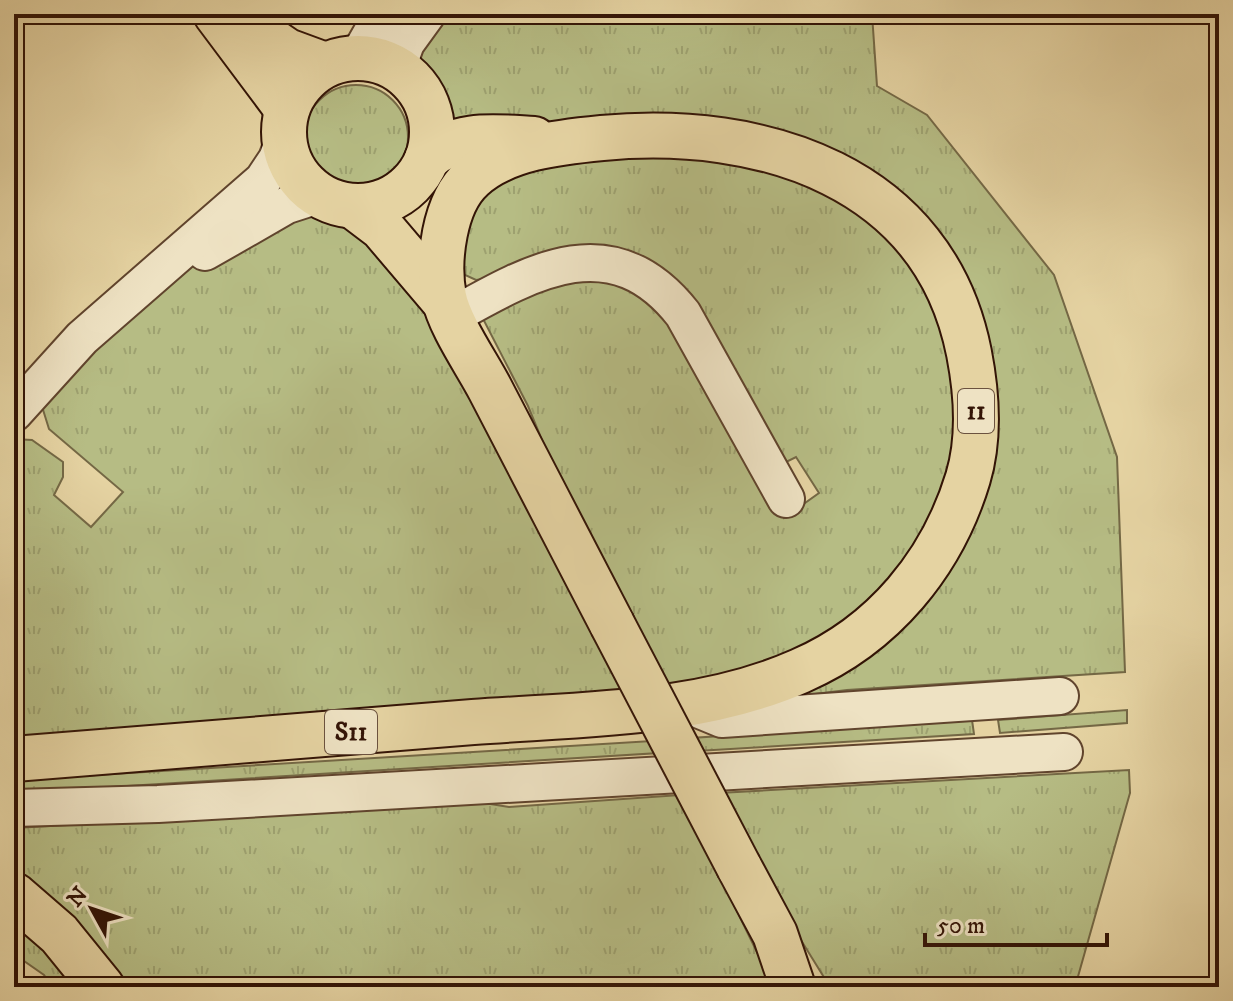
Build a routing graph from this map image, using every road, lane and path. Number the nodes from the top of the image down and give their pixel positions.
1 (216, 14) edge
2 (233, 14) edge
3 (390, 14) edge
4 (427, 14) edge
5 (360, 64) junction
6 (285, 125) junction
7 (574, 141) junction
8 (416, 174) junction
9 (335, 200) junction
10 (157, 275) junction
11 (448, 309) junction
12 (14, 413) edge
13 (786, 499) dead end
14 (1060, 696) dead end
15 (688, 705) junction
16 (1064, 752) dead end
17 (14, 759) edge
18 (14, 808) edge
19 (14, 895) edge
20 (775, 934) junction
21 (102, 987) edge
22 (793, 987) edge
23 (820, 987) edge

1 - 6 main road
2 - 5 main road
3 - 5 street
4 - 5 street
5 - 6 main road
5 - 8 main road
6 - 9 main road
6 - 10 street
7 - 8 main road, 11
7 - 11 main road, 11
7 - 15 main road, 11
8 - 9 main road
8 - 11 main road
9 - 10 street
9 - 11 main road
10 - 12 street
11 - 13 street
11 - 20 main road, bridge
14 - 15 street, S11
15 - 17 main road, S11
16 - 18 street, S11
19 - 21 main road
20 - 22 main road
20 - 23 main road

